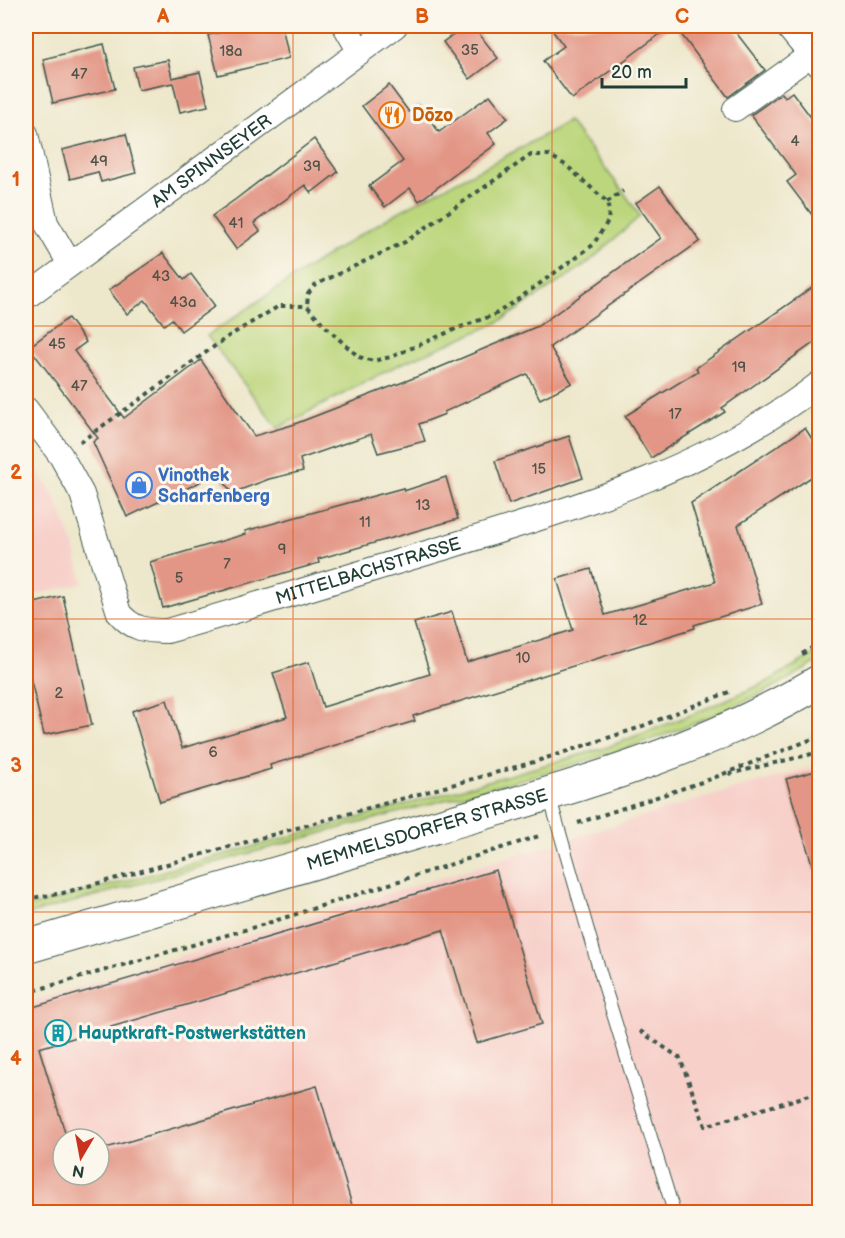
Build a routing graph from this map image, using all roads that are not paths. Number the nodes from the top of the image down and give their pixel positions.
1 (345, 26) edge
2 (395, 26) edge
3 (787, 26) edge
4 (360, 52) junction
5 (816, 56) edge
6 (735, 109) dead end
7 (26, 134) edge
8 (70, 264) junction
9 (26, 297) edge
10 (819, 383) edge
11 (26, 409) edge
12 (819, 681) edge
13 (549, 794) junction
14 (26, 946) edge
15 (674, 1212) edge

1 - 4 street
2 - 4 street, AM SPINNSEYER
3 - 5 street
4 - 8 street, AM SPINNSEYER
5 - 6 street
7 - 8 street
8 - 9 street, AM SPINNSEYER
10 - 11 street, MITTELBACHSTRASSE
12 - 13 main road, MEMMELSDORFER STRASSE
13 - 14 main road, MEMMELSDORFER STRASSE
13 - 15 lane

